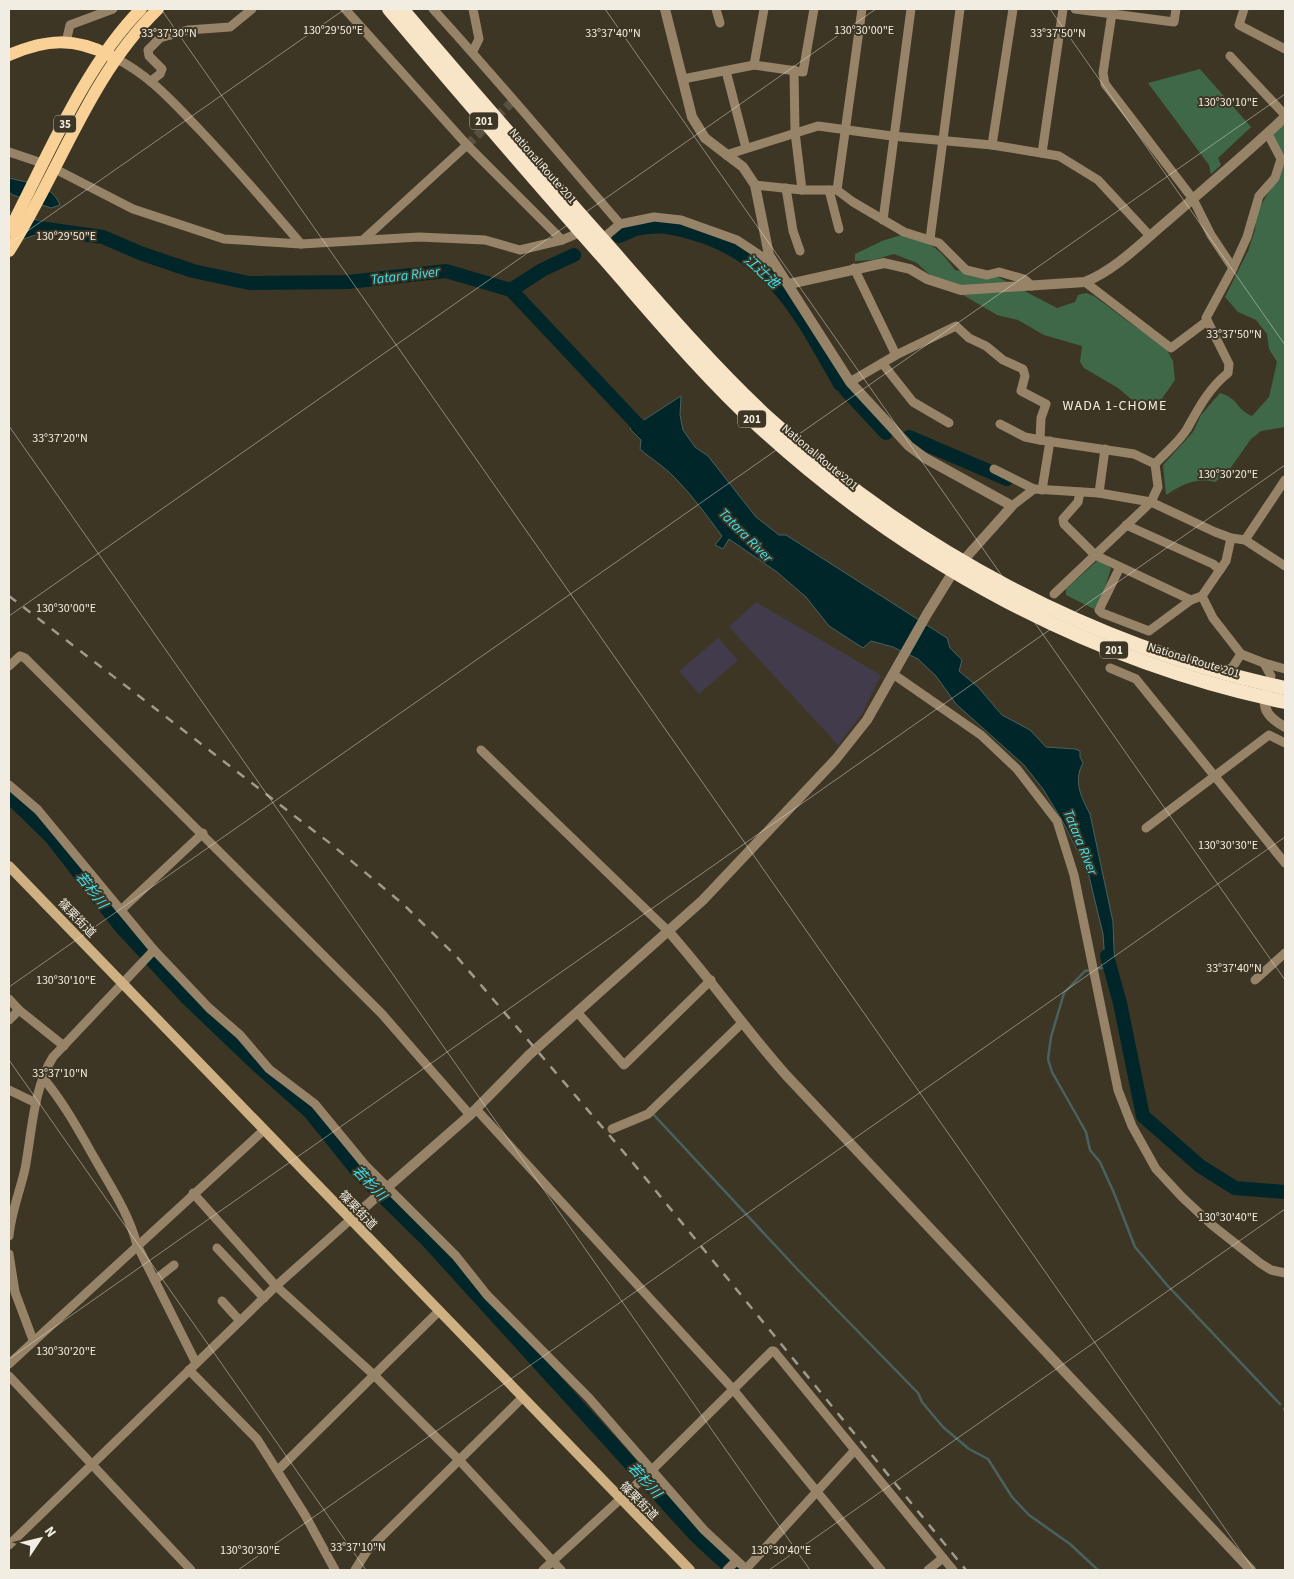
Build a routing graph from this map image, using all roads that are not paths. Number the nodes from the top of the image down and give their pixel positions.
1 (114, 9) edge
2 (141, 9) edge
3 (158, 9) edge
4 (252, 9) edge
5 (345, 9) edge
6 (378, 9) edge
7 (389, 9) edge
8 (402, 9) edge
9 (414, 9) edge
10 (433, 9) edge
11 (473, 9) edge
12 (665, 9) edge
13 (716, 9) edge
14 (764, 9) edge
15 (814, 9) edge
16 (862, 9) edge
17 (911, 9) edge
18 (960, 9) edge
19 (1013, 9) edge
20 (1063, 9) edge
21 (1075, 9) edge
22 (1176, 9) edge
23 (1244, 9) edge
24 (1112, 13) junction
25 (720, 24) dead end
26 (66, 42) junction
27 (1285, 49) edge
28 (473, 51) junction
29 (9, 56) edge
30 (110, 56) junction
31 (1230, 56) dead end
32 (754, 65) junction
33 (726, 70) junction
34 (794, 70) junction
35 (682, 79) junction
36 (152, 81) junction
37 (1285, 116) edge
38 (846, 129) junction
39 (795, 132) junction
40 (1268, 134) junction
41 (892, 136) junction
42 (942, 140) junction
43 (468, 145) junction
44 (992, 145) junction
45 (746, 148) junction
46 (9, 152) edge
47 (1042, 153) junction
48 (1283, 153) edge
49 (726, 154) junction
50 (42, 172) junction
51 (61, 172) dead end
52 (755, 185) junction
53 (786, 188) junction
54 (802, 190) junction
55 (833, 190) junction
56 (1193, 199) junction
57 (563, 203) junction
58 (882, 220) junction
59 (620, 224) junction
60 (839, 229) dead end
61 (9, 231) edge
62 (581, 232) junction
63 (1150, 236) junction
64 (602, 239) junction
65 (930, 239) junction
66 (363, 240) junction
67 (562, 240) junction
68 (301, 244) junction
69 (9, 251) edge
70 (800, 251) dead end
71 (775, 265) junction
72 (854, 268) junction
73 (1233, 268) junction
74 (1085, 282) junction
75 (789, 284) junction
76 (1032, 286) junction
77 (1207, 321) junction
78 (896, 355) junction
79 (882, 363) junction
80 (850, 382) junction
81 (949, 423) dead end
82 (1000, 424) dead end
83 (1045, 440) junction
84 (1105, 449) junction
85 (1156, 464) junction
86 (994, 469) dead end
87 (1285, 480) edge
88 (1038, 490) junction
89 (1080, 492) junction
90 (1099, 494) junction
91 (1282, 494) edge
92 (1151, 502) junction
93 (1012, 506) junction
94 (1126, 525) junction
95 (1232, 538) junction
96 (1245, 540) junction
97 (1095, 555) junction
98 (1285, 566) edge
99 (957, 567) junction
100 (1120, 567) junction
101 (1220, 570) junction
102 (1054, 594) dead end
103 (1202, 596) junction
104 (1191, 600) junction
105 (1241, 654) junction
106 (1264, 663) junction
107 (9, 666) edge
108 (1110, 668) dead end
109 (1285, 669) edge
110 (1218, 670) junction
111 (895, 671) junction
112 (1285, 688) edge
113 (1267, 691) junction
114 (1285, 702) edge
115 (1285, 727) edge
116 (1285, 743) edge
117 (481, 750) dead end
118 (1215, 776) junction
119 (9, 785) edge
120 (1146, 828) dead end
121 (203, 833) junction
122 (1285, 863) edge
123 (9, 866) edge
124 (122, 910) junction
125 (669, 932) junction
126 (154, 950) junction
127 (1285, 953) edge
128 (711, 980) junction
129 (1255, 980) dead end
130 (122, 984) junction
131 (9, 999) edge
132 (19, 1010) junction
133 (578, 1012) junction
134 (9, 1020) edge
135 (742, 1023) junction
136 (64, 1046) junction
137 (43, 1078) junction
138 (9, 1090) edge
139 (36, 1103) junction
140 (473, 1112) junction
141 (612, 1129) dead end
142 (264, 1130) junction
143 (388, 1188) junction
144 (194, 1193) junction
145 (11, 1207) edge
146 (350, 1220) junction
147 (9, 1236) edge
148 (137, 1245) junction
149 (217, 1248) dead end
150 (9, 1254) edge
151 (174, 1265) dead end
152 (1285, 1273) edge
153 (155, 1280) junction
154 (276, 1286) junction
155 (264, 1298) junction
156 (222, 1301) dead end
157 (439, 1311) junction
158 (240, 1321) junction
159 (33, 1340) junction
160 (9, 1364) edge
161 (192, 1367) junction
162 (374, 1375) junction
163 (9, 1376) edge
164 (732, 1388) junction
165 (522, 1398) junction
166 (854, 1451) junction
167 (460, 1461) junction
168 (94, 1465) junction
169 (278, 1470) junction
170 (652, 1470) junction
171 (817, 1493) junction
172 (619, 1498) junction
173 (9, 1546) edge
174 (943, 1558) junction
175 (552, 1561) junction
176 (736, 1561) junction
177 (191, 1570) edge
178 (335, 1570) edge
179 (356, 1570) edge
180 (543, 1570) edge
181 (562, 1570) edge
182 (690, 1570) edge
183 (727, 1570) edge
184 (747, 1570) edge
185 (881, 1570) edge
186 (928, 1570) edge
187 (953, 1570) edge
188 (1251, 1570) edge

1 - 26 street
2 - 30 main road, 35
3 - 30 main road, 35
4 - 36 street
5 - 43 street
6 - 57 highway, 201
7 - 57 highway, National Route 201 / 201
8 - 57 highway, National Route 201 / 201
9 - 57 highway, 201
10 - 28 street
11 - 28 street
12 - 35 street
13 - 25 street
14 - 32 street
15 - 34 street
16 - 38 street
17 - 41 street
18 - 42 street
19 - 44 street
20 - 47 street
21 - 24 street
22 - 24 street
23 - 27 street
24 - 56 street
26 - 29 main road
26 - 30 main road
28 - 59 street
30 - 36 street
30 - 50 main road, 35
31 - 37 street
32 - 33 street
32 - 34 street
33 - 35 street
33 - 45 street
34 - 39 street
35 - 49 street
36 - 68 street
37 - 40 street
38 - 39 street
38 - 41 street
38 - 55 street
39 - 45 street
39 - 54 street
40 - 48 street
40 - 56 street
41 - 42 street
41 - 58 street
42 - 44 street
42 - 65 street
43 - 66 street
43 - 67 street
44 - 47 street
45 - 49 street
46 - 50 street
47 - 63 street
48 - 73 street
49 - 52 street
50 - 61 main road, 35
50 - 69 main road, 35
51 - 68 street
52 - 53 street
52 - 71 street
53 - 54 street
53 - 70 street
54 - 55 street
55 - 58 street
55 - 60 street
56 - 63 street
56 - 73 street
57 - 62 highway, National Route 201 / 201
57 - 64 highway, National Route 201 / 201
58 - 65 street
59 - 64 street
59 - 71 street
62 - 67 street
62 - 99 highway, National Route 201 / 201
63 - 74 street
64 - 99 highway, National Route 201 / 201
65 - 76 street
66 - 67 street
66 - 68 street
71 - 75 street
72 - 75 street
72 - 76 street
72 - 78 street
73 - 77 street
74 - 76 street
74 - 77 street
75 - 80 street
77 - 85 street
78 - 79 street
78 - 83 street
79 - 80 street
79 - 81 street
80 - 93 street
82 - 83 street
83 - 84 street
83 - 88 street
84 - 85 street
84 - 90 street
85 - 92 street
86 - 88 street
87 - 91 street
88 - 89 street
88 - 93 street
89 - 90 street
89 - 97 street
90 - 92 street
91 - 96 street
92 - 94 street
92 - 95 street
93 - 99 street
94 - 97 street
94 - 101 street
95 - 96 street
95 - 101 street
96 - 98 street
97 - 100 street
97 - 102 street
99 - 110 highway, National Route 201 / 201
99 - 111 street
99 - 113 highway, National Route 201 / 201
100 - 104 street
100 - 104 street
101 - 103 street
103 - 104 street
103 - 105 street
105 - 106 street
105 - 110 street
106 - 109 street
106 - 113 street
107 - 121 street
108 - 118 street
110 - 113 highway, National Route 201 / 201
111 - 125 street
111 - 152 street
112 - 113 highway, National Route 201 / 201
113 - 114 highway, National Route 201 / 201
113 - 115 street
116 - 118 street
117 - 125 street
118 - 120 street
118 - 122 street
119 - 124 street
121 - 124 street
121 - 140 street
123 - 130 main road, 篠栗街道
124 - 126 street
125 - 128 street
125 - 133 street
126 - 130 street
126 - 143 street
127 - 129 street
128 - 133 street
128 - 135 street
130 - 136 street
130 - 142 main road, 篠栗街道
131 - 132 street
132 - 134 street
132 - 136 street
133 - 140 street
135 - 141 street
135 - 188 street
136 - 137 street
137 - 139 street
137 - 148 street
138 - 139 street
139 - 145 street
140 - 143 street
140 - 164 street
142 - 144 street
142 - 146 main road, 篠栗街道
143 - 146 street
143 - 170 street
144 - 148 street
144 - 154 street
145 - 147 street
146 - 154 street
146 - 157 main road, 篠栗街道
148 - 153 street
148 - 159 street
149 - 155 street
150 - 159 street
151 - 153 street
153 - 161 street
154 - 155 street
154 - 162 street
155 - 158 street
156 - 158 street
157 - 162 street
157 - 165 main road, 篠栗街道
158 - 161 street
159 - 160 street
161 - 168 street
161 - 169 street
162 - 167 street
162 - 169 street
163 - 168 street
164 - 166 street
164 - 170 street
164 - 171 street
165 - 167 street
165 - 172 main road, 篠栗街道
166 - 171 street
166 - 174 street
167 - 175 street
167 - 179 street
168 - 173 street
168 - 177 street
169 - 178 street
170 - 172 street
170 - 176 street
171 - 184 street
171 - 185 street
172 - 175 street
172 - 182 main road, 篠栗街道
174 - 186 street
174 - 187 street
175 - 180 street
175 - 181 street
176 - 183 street
176 - 184 street

